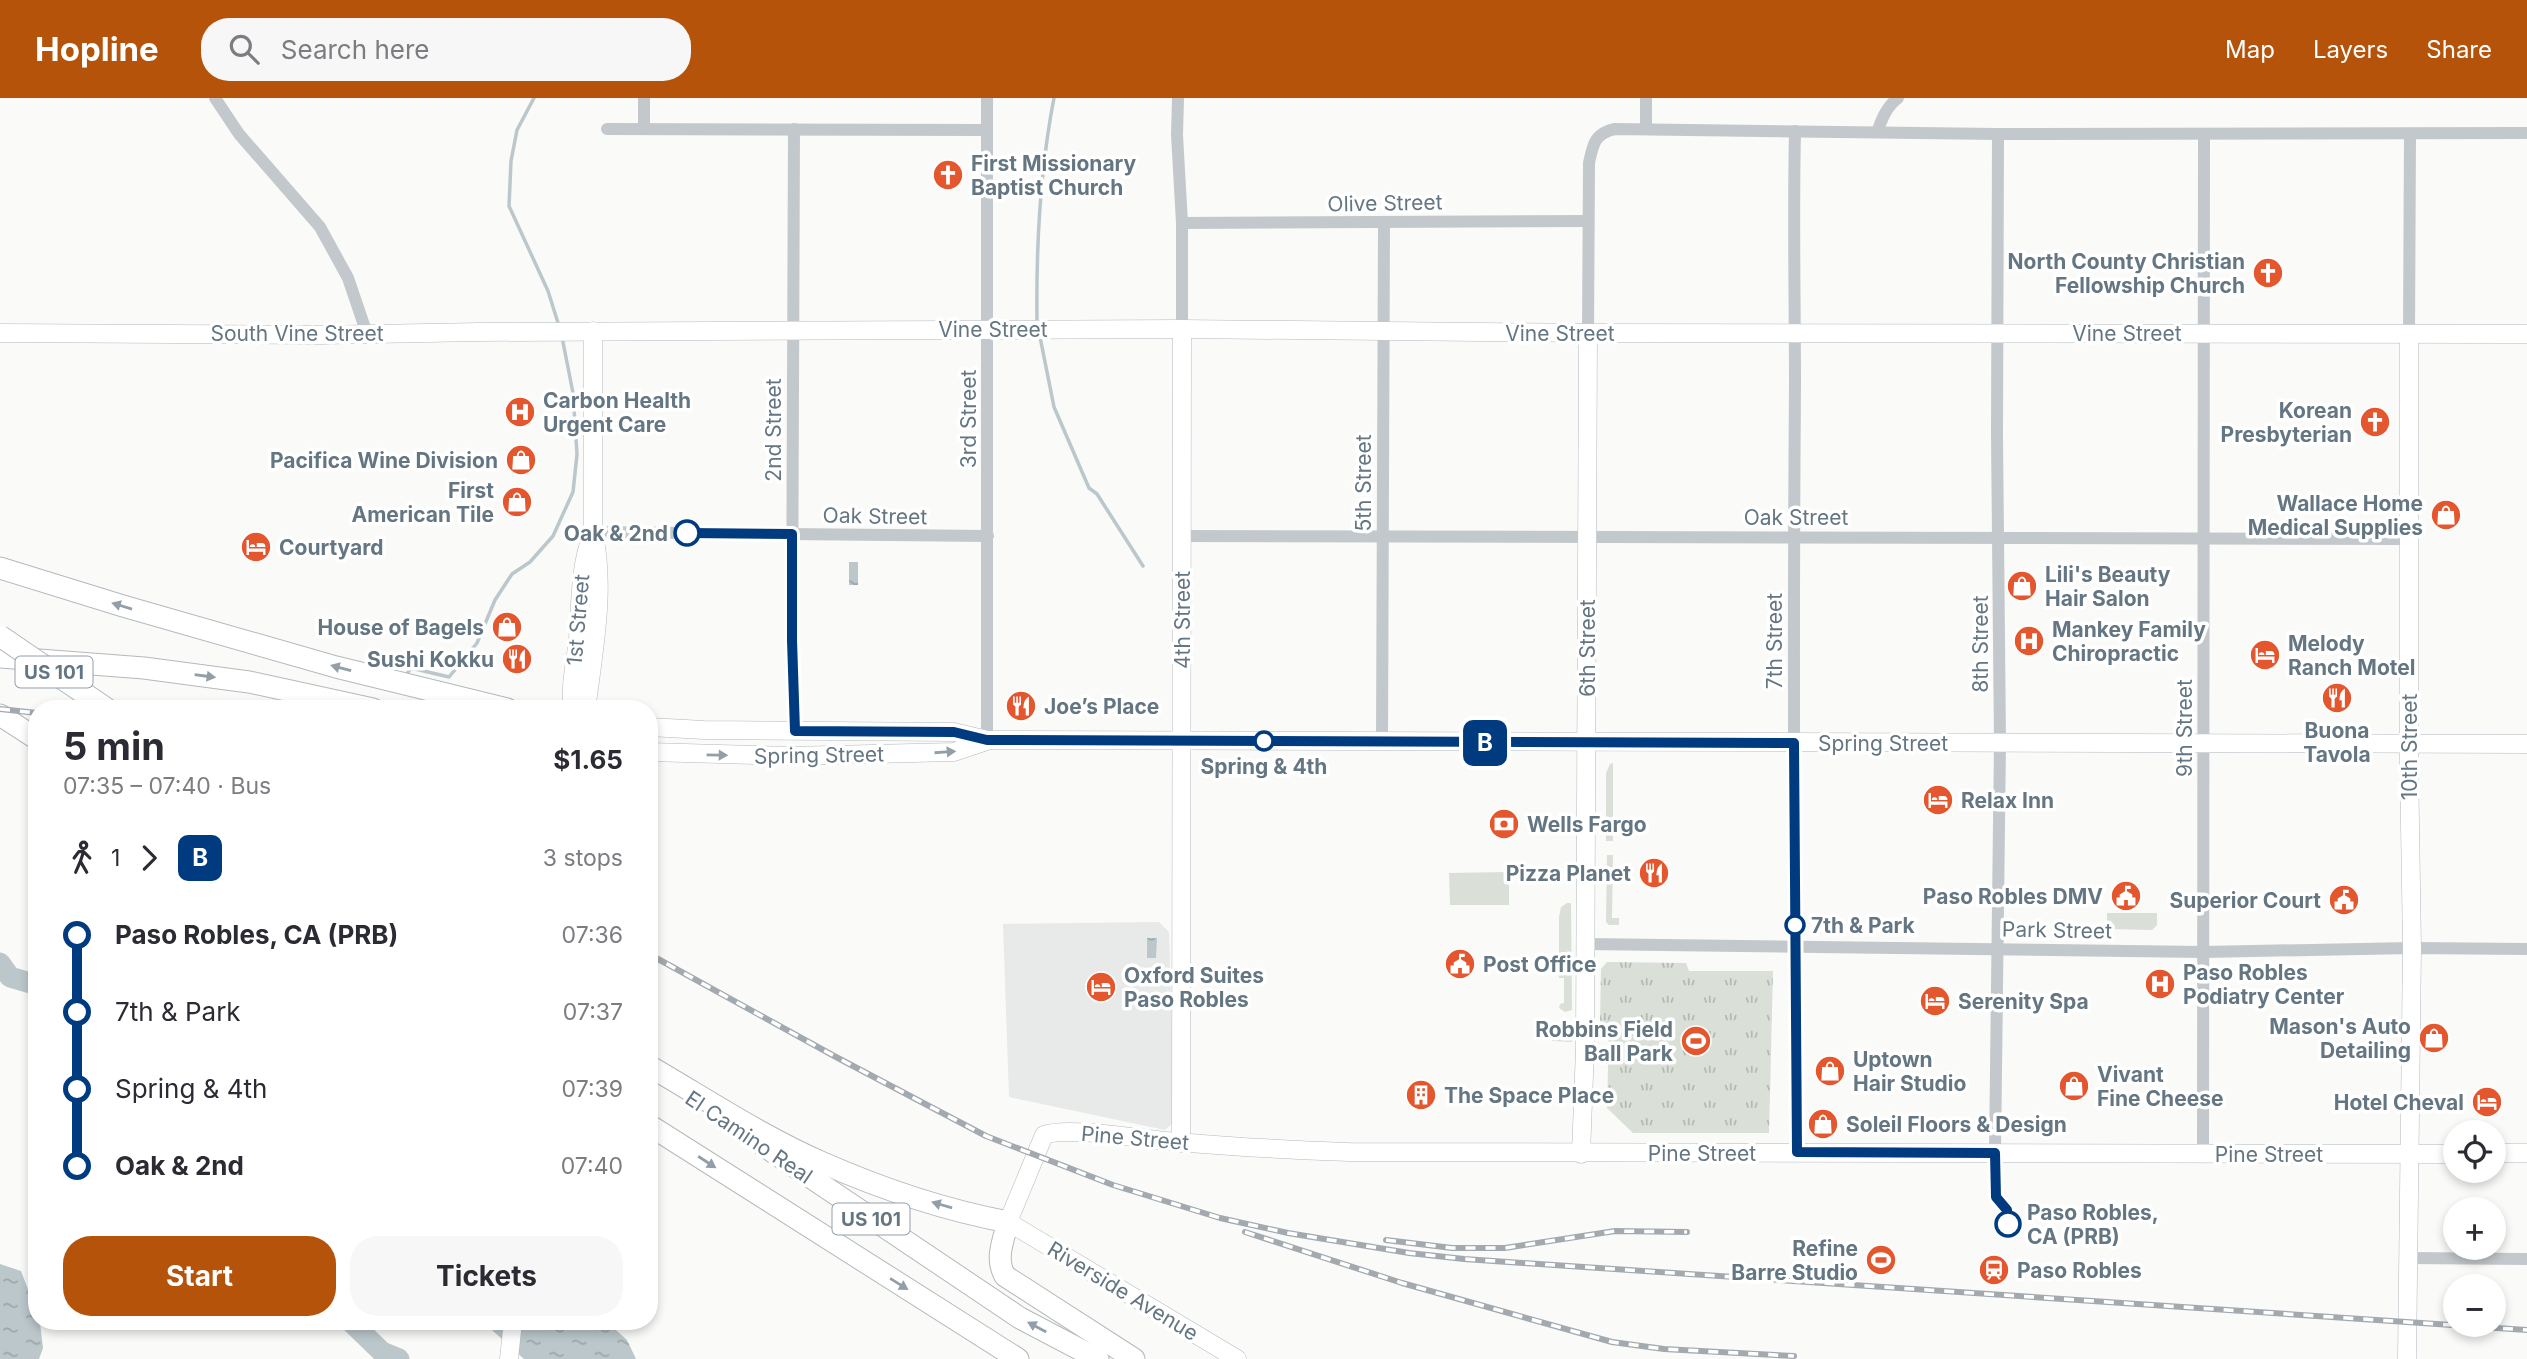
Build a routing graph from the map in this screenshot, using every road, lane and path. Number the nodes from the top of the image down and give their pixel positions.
1 (215, 98) edge
2 (644, 98) edge
3 (987, 98) edge
4 (1178, 98) edge
5 (1646, 98) edge
6 (1898, 98) edge
7 (644, 129) junction
8 (794, 129) junction
9 (1646, 129) junction
10 (607, 130) dead end
11 (987, 130) junction
12 (1795, 131) junction
13 (1877, 132) junction
14 (2527, 133) edge
15 (1998, 134) junction
16 (2204, 134) junction
17 (2410, 134) junction
18 (1587, 221) junction
19 (1182, 223) junction
20 (1384, 224) junction
21 (987, 329) junction
22 (1182, 329) junction
23 (792, 330) junction
24 (593, 331) junction
25 (1383, 332) junction
26 (1795, 332) junction
27 (0, 333) edge
28 (1588, 333) junction
29 (1997, 333) junction
30 (367, 334) junction
31 (2204, 334) junction
32 (2409, 334) junction
33 (2527, 334) edge
34 (593, 532) junction
35 (792, 534) junction
36 (988, 536) junction
37 (1182, 536) junction
38 (1382, 536) junction
39 (1587, 536) junction
40 (1794, 536) junction
41 (1999, 537) junction
42 (2409, 538) junction
43 (2204, 539) junction
44 (0, 568) edge
45 (0, 636) edge
46 (0, 657) edge
47 (94, 700) edge
48 (332, 700) edge
49 (470, 700) edge
50 (571, 700) edge
51 (587, 700) edge
52 (0, 715) edge
53 (658, 727) edge
54 (795, 731) junction
55 (28, 732) edge
56 (987, 740) junction
57 (1181, 740) junction
58 (1382, 742) junction
59 (2000, 742) junction
60 (1586, 743) junction
61 (1794, 743) junction
62 (2204, 743) junction
63 (2409, 744) junction
64 (2527, 744) edge
65 (658, 752) edge
66 (1586, 944) junction
67 (1796, 945) junction
68 (2412, 948) junction
69 (1998, 949) junction
70 (2527, 949) edge
71 (2203, 952) junction
72 (658, 1074) edge
73 (658, 1075) edge
74 (658, 1131) edge
75 (1181, 1143) junction
76 (1797, 1152) junction
77 (1995, 1153) junction
78 (2506, 1153) edge
79 (2527, 1153) edge
80 (1581, 1154) junction
81 (2203, 1154) junction
82 (2443, 1154) edge
83 (2409, 1155) junction
84 (1008, 1222) junction
85 (2407, 1258) junction
86 (2527, 1259) edge
87 (512, 1330) edge
88 (509, 1359) edge
89 (1018, 1359) edge
90 (1098, 1359) edge
91 (1134, 1359) edge
92 (1237, 1359) edge
93 (2407, 1359) edge

1 - 30 street
2 - 7 street
3 - 11 street, 3rd Street
4 - 19 street, 4th Street
5 - 9 street
6 - 13 street
7 - 8 street
7 - 10 street
8 - 11 street
8 - 23 street, 2nd Street
9 - 12 street
9 - 18 street, 6th Street
11 - 21 street, 3rd Street
12 - 13 street
12 - 26 street, 7th Street
13 - 15 street
14 - 17 street
15 - 16 street
15 - 29 street, 8th Street
16 - 17 street
16 - 31 street, 9th Street
17 - 32 street, 10th Street
18 - 20 street, Olive Street
18 - 28 street, 6th Street
19 - 20 street, Olive Street
19 - 22 street, 4th Street
20 - 25 street, 5th Street
21 - 22 street, Vine Street
21 - 23 street, Vine Street
21 - 36 street, 3rd Street
22 - 25 street, Vine Street
22 - 37 street, 4th Street
23 - 24 street, Vine Street
23 - 35 street, 2nd Street
24 - 30 street, South Vine Street
24 - 34 street, 1st Street
25 - 28 street, Vine Street
25 - 38 street, 5th Street
26 - 28 street, Vine Street
26 - 29 street, Vine Street
26 - 40 street, 7th Street
27 - 30 street, South Vine Street
28 - 39 street, 6th Street
29 - 31 street, Vine Street
29 - 41 street, 8th Street
31 - 32 street, Vine Street
31 - 43 street, 9th Street
32 - 33 street, Vine Street
32 - 42 street, 10th Street
34 - 35 street, Oak Street
34 - 50 street, 1st Street
34 - 51 street, 1st Street
35 - 36 street, Oak Street
35 - 54 street, 2nd Street
36 - 56 street, 3rd Street
37 - 38 street, Oak Street
37 - 57 street, 4th Street
38 - 39 street, Oak Street
38 - 58 street, 5th Street
39 - 40 street, Oak Street
39 - 60 street, 6th Street
40 - 41 street, Oak Street
40 - 61 street, 7th Street
41 - 43 street, Oak Street
41 - 59 street, 8th Street
42 - 43 street, Oak Street
42 - 63 street, 10th Street
43 - 62 street, 9th Street
49 -> 44 highway
45 - 47 highway, US 101, bridge
46 -> 48 highway
52 - 55 highway
53 - 54 street, Spring Street
54 - 56 street, Spring Street
56 - 57 street, Spring Street
65 -> 56 street, Spring Street
57 - 58 street, Spring Street
57 - 75 street, 4th Street
58 - 60 street, Spring Street
59 - 61 street, Spring Street
59 - 62 street, Spring Street
59 - 69 street, 8th Street
60 - 61 street, Spring Street
60 - 66 street, 6th Street
61 - 67 street, 7th Street
62 - 63 street, Spring Street
62 - 71 street, 9th Street
63 - 64 street, Spring Street
63 - 68 street, 10th Street
66 - 67 street, Park Street
66 - 80 street, 6th Street
67 - 69 street, Park Street
67 - 76 street, 7th Street
68 - 70 street, Park Street
68 - 71 street, Park Street
68 - 83 street, 10th Street
69 - 71 street, Park Street
69 - 77 street, 8th Street
71 - 81 street, 9th Street
84 -> 72 highway
90 -> 73 highway, El Camino Real / US 101
74 -> 89 highway, El Camino Real / US 101
75 - 80 street, Pine Street
75 - 84 street, Pine Street
76 - 77 street, Pine Street
76 - 80 street, Pine Street
77 - 81 street, Pine Street
78 - 79 street
81 - 83 street, Pine Street
82 - 83 street, Pine Street
83 - 85 street, 10th Street
84 - 91 highway
84 - 92 street, Riverside Avenue
85 - 86 street
85 - 93 street, 10th Street
87 - 88 street

